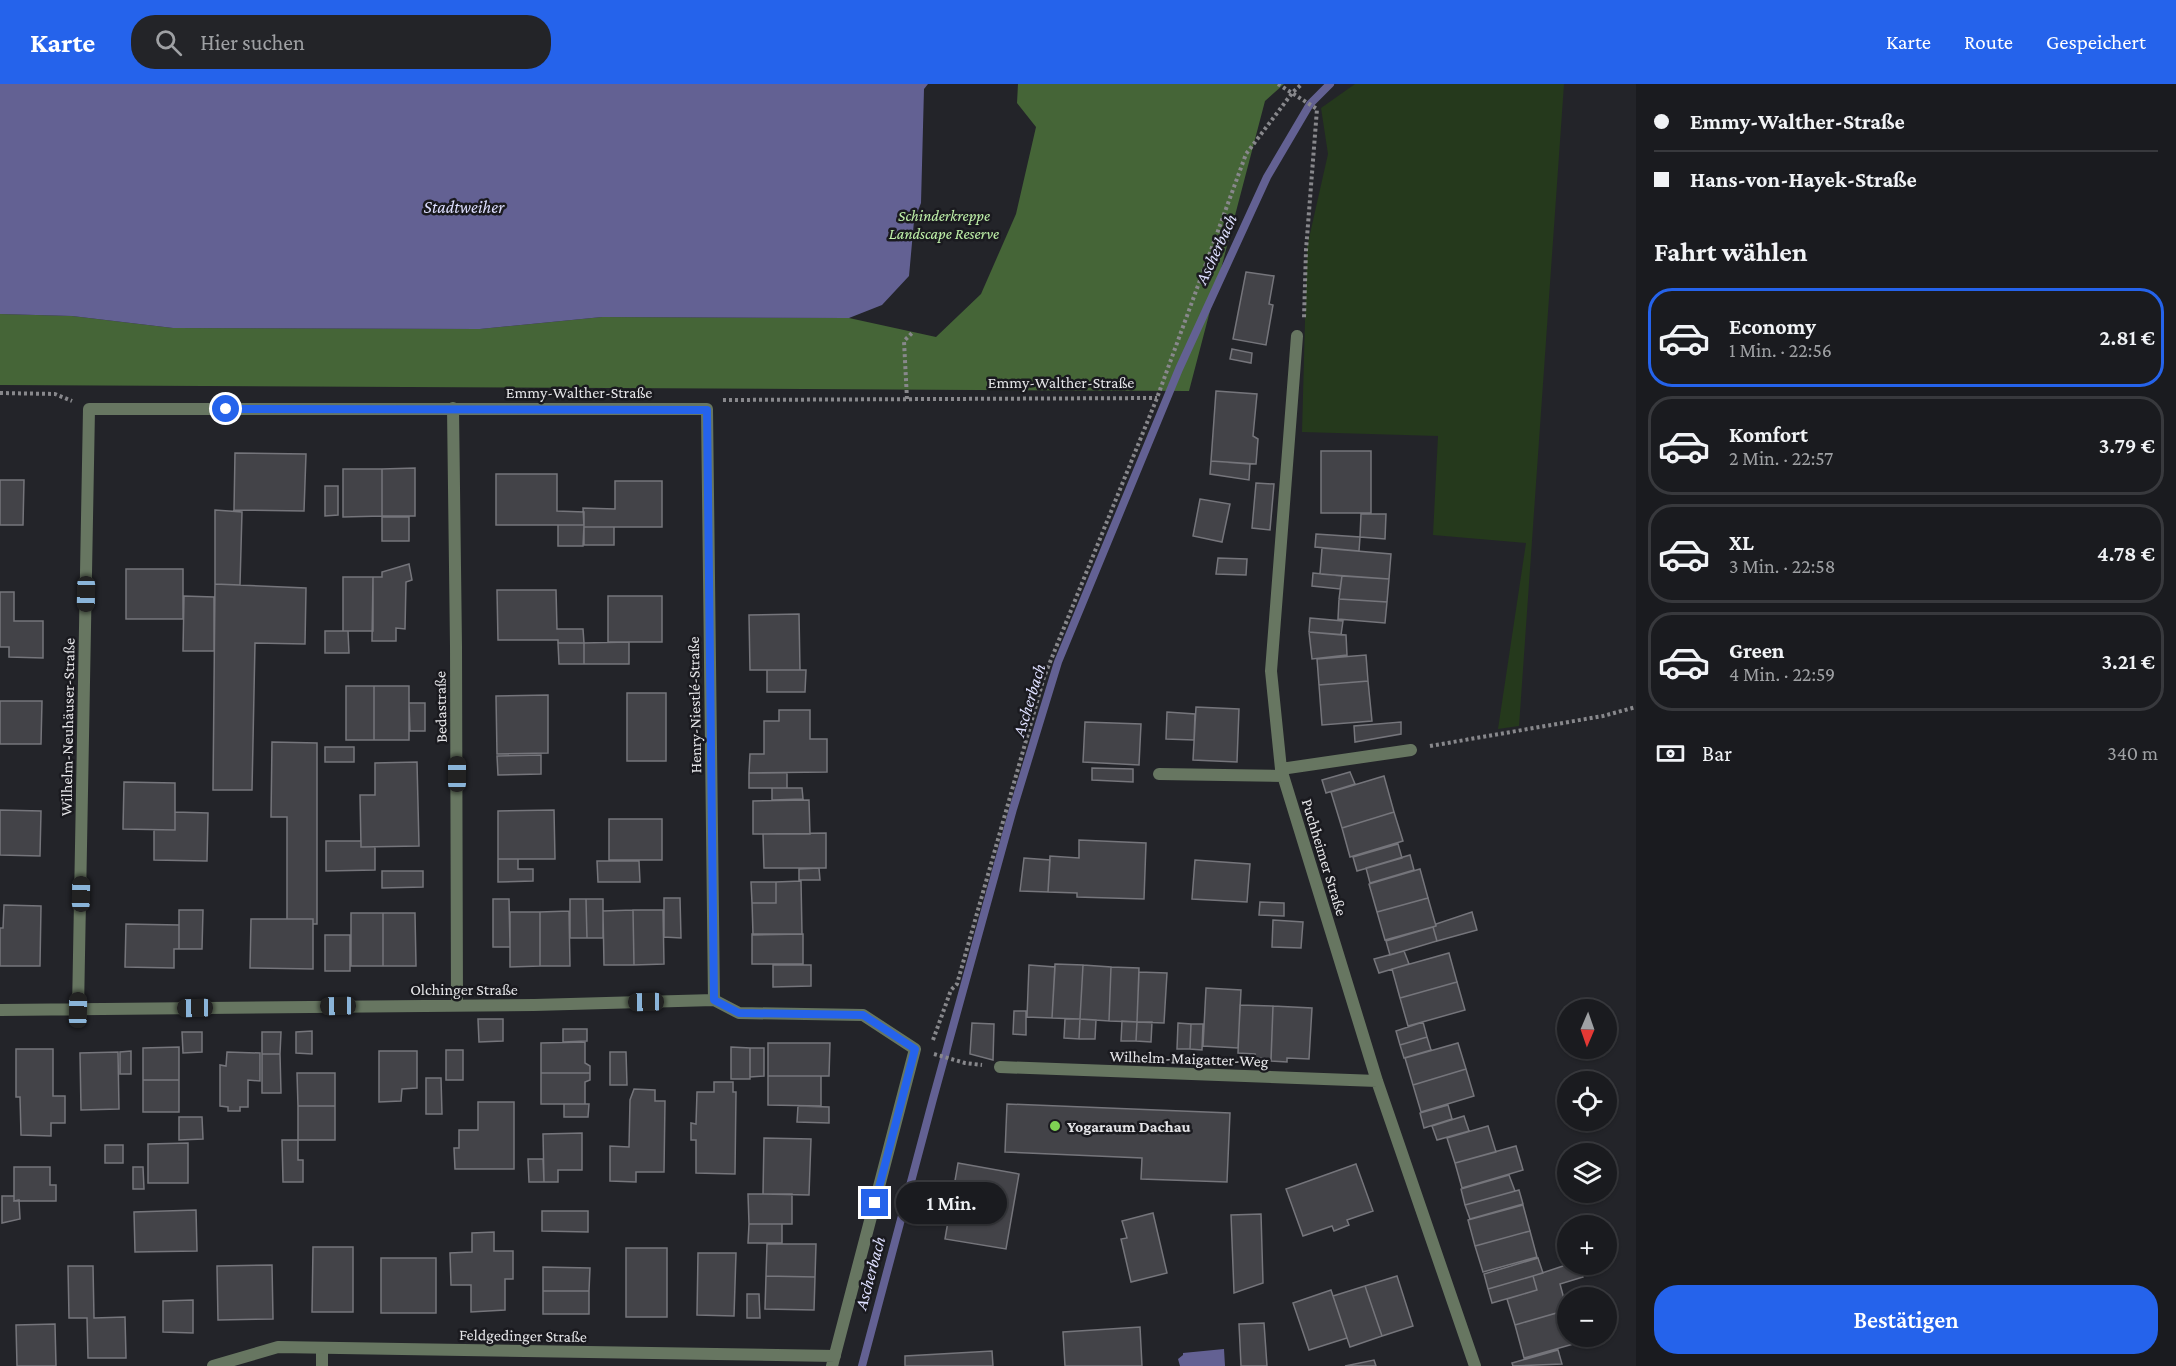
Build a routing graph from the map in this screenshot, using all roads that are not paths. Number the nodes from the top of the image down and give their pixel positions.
1 (1297, 336) road end
2 (453, 408) junction
3 (89, 409) joint
4 (707, 410) joint
5 (1411, 750) road end
6 (1282, 773) junction
7 (1159, 774) dead end
8 (714, 1000) junction
9 (457, 1005) junction
10 (0, 1010) edge
11 (78, 1010) junction
12 (1000, 1067) dead end
13 (1377, 1081) junction
14 (322, 1348) junction
15 (834, 1361) edge
16 (213, 1366) edge
17 (322, 1366) edge
18 (1475, 1366) edge

1 - 6 street, Puchheimer Straße
2 - 3 street, Emmy-Walther-Straße
2 - 4 street, Emmy-Walther-Straße
2 - 9 street, Bedastraße
3 - 11 street, Wilhelm-Neuhäuser-Straße
4 - 8 street, Henry-Niestlé-Straße
5 - 6 street
6 - 7 street
6 - 13 street, Puchheimer Straße
8 - 9 street, Olchinger Straße
8 - 15 street, Olchinger Straße
9 - 11 street, Olchinger Straße
10 - 11 street, Olchinger Straße
12 - 13 street, Wilhelm-Maigatter-Weg
13 - 18 street, Puchheimer Straße
14 - 15 street, Feldgedinger Straße
14 - 16 street, Feldgedinger Straße
14 - 17 street

